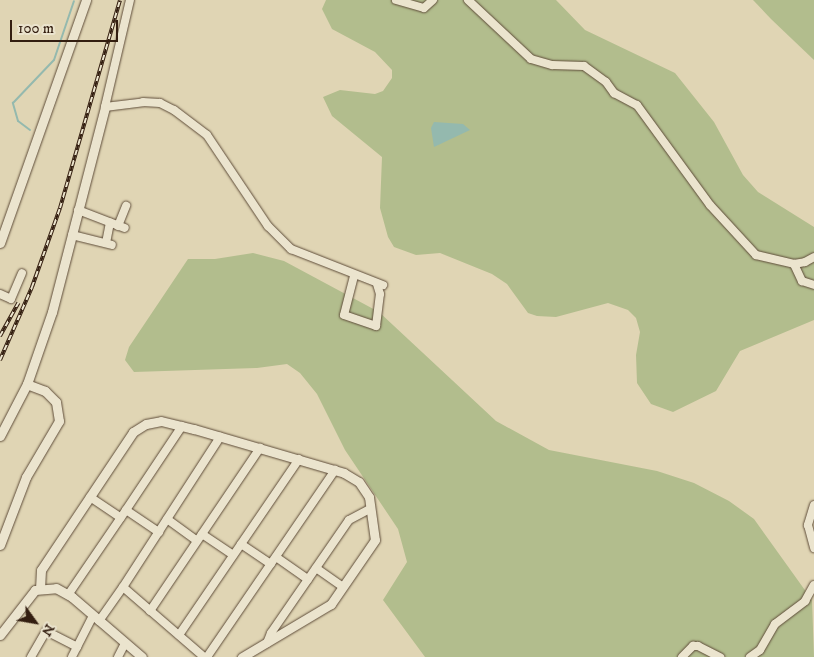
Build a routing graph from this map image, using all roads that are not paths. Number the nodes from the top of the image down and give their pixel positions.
1 (86, 0) edge
2 (130, 0) edge
3 (396, 0) edge
4 (433, 0) edge
5 (468, 0) edge
6 (105, 107) junction
7 (126, 206) dead end
8 (78, 210) junction
9 (110, 222) junction
10 (72, 235) junction
11 (0, 243) edge
12 (814, 256) edge
13 (794, 264) junction
14 (22, 273) dead end
15 (354, 276) junction
16 (814, 285) edge
17 (0, 294) edge
18 (27, 384) junction
19 (182, 426) junction
20 (0, 436) edge
21 (220, 437) junction
22 (260, 448) junction
23 (299, 459) junction
24 (335, 470) junction
25 (90, 498) junction
26 (814, 505) edge
27 (370, 509) junction
28 (126, 510) junction
29 (121, 518) junction
30 (167, 520) junction
31 (158, 532) junction
32 (200, 537) junction
33 (241, 544) junction
34 (0, 545) edge
35 (814, 548) edge
36 (233, 555) junction
37 (273, 561) junction
38 (316, 568) junction
39 (308, 579) junction
40 (814, 585) edge
41 (123, 587) junction
42 (343, 587) junction
43 (40, 589) junction
44 (68, 595) junction
45 (150, 611) junction
46 (96, 619) junction
47 (0, 635) edge
48 (179, 635) junction
49 (125, 643) junction
50 (267, 643) junction
51 (77, 647) junction
52 (31, 657) edge
53 (72, 657) edge
54 (118, 657) edge
55 (142, 657) edge
56 (206, 657) edge
57 (242, 657) edge
58 (682, 657) edge
59 (720, 657) edge
60 (750, 657) edge

1 - 11 street
2 - 6 street
3 - 4 street
5 - 13 street
6 - 8 street
6 - 15 street
7 - 9 street
8 - 9 street
8 - 10 street
9 - 10 street
10 - 18 street
12 - 13 street
13 - 16 street
14 - 17 street
15 - 15 street
18 - 20 street
18 - 34 street
19 - 21 street
19 - 25 street
19 - 28 street
21 - 22 street
21 - 30 street
22 - 23 street
22 - 32 street
23 - 24 street
23 - 33 street
24 - 27 street
24 - 37 street
25 - 29 street
25 - 43 street
26 - 35 street
27 - 38 street
27 - 42 street
28 - 29 street
28 - 31 street
29 - 44 street
30 - 31 street
30 - 32 street
31 - 41 street
32 - 36 street
32 - 45 street
33 - 36 street
33 - 37 street
36 - 48 street
37 - 39 street
37 - 56 street
38 - 39 street
38 - 42 street
39 - 50 street
40 - 60 street
41 - 45 street
41 - 46 street
42 - 50 street
43 - 44 street
43 - 47 street
44 - 46 street
45 - 48 street
46 - 49 street
46 - 51 street
48 - 56 street
49 - 54 street
49 - 55 street
50 - 57 street
51 - 52 street
51 - 53 street
58 - 59 street

